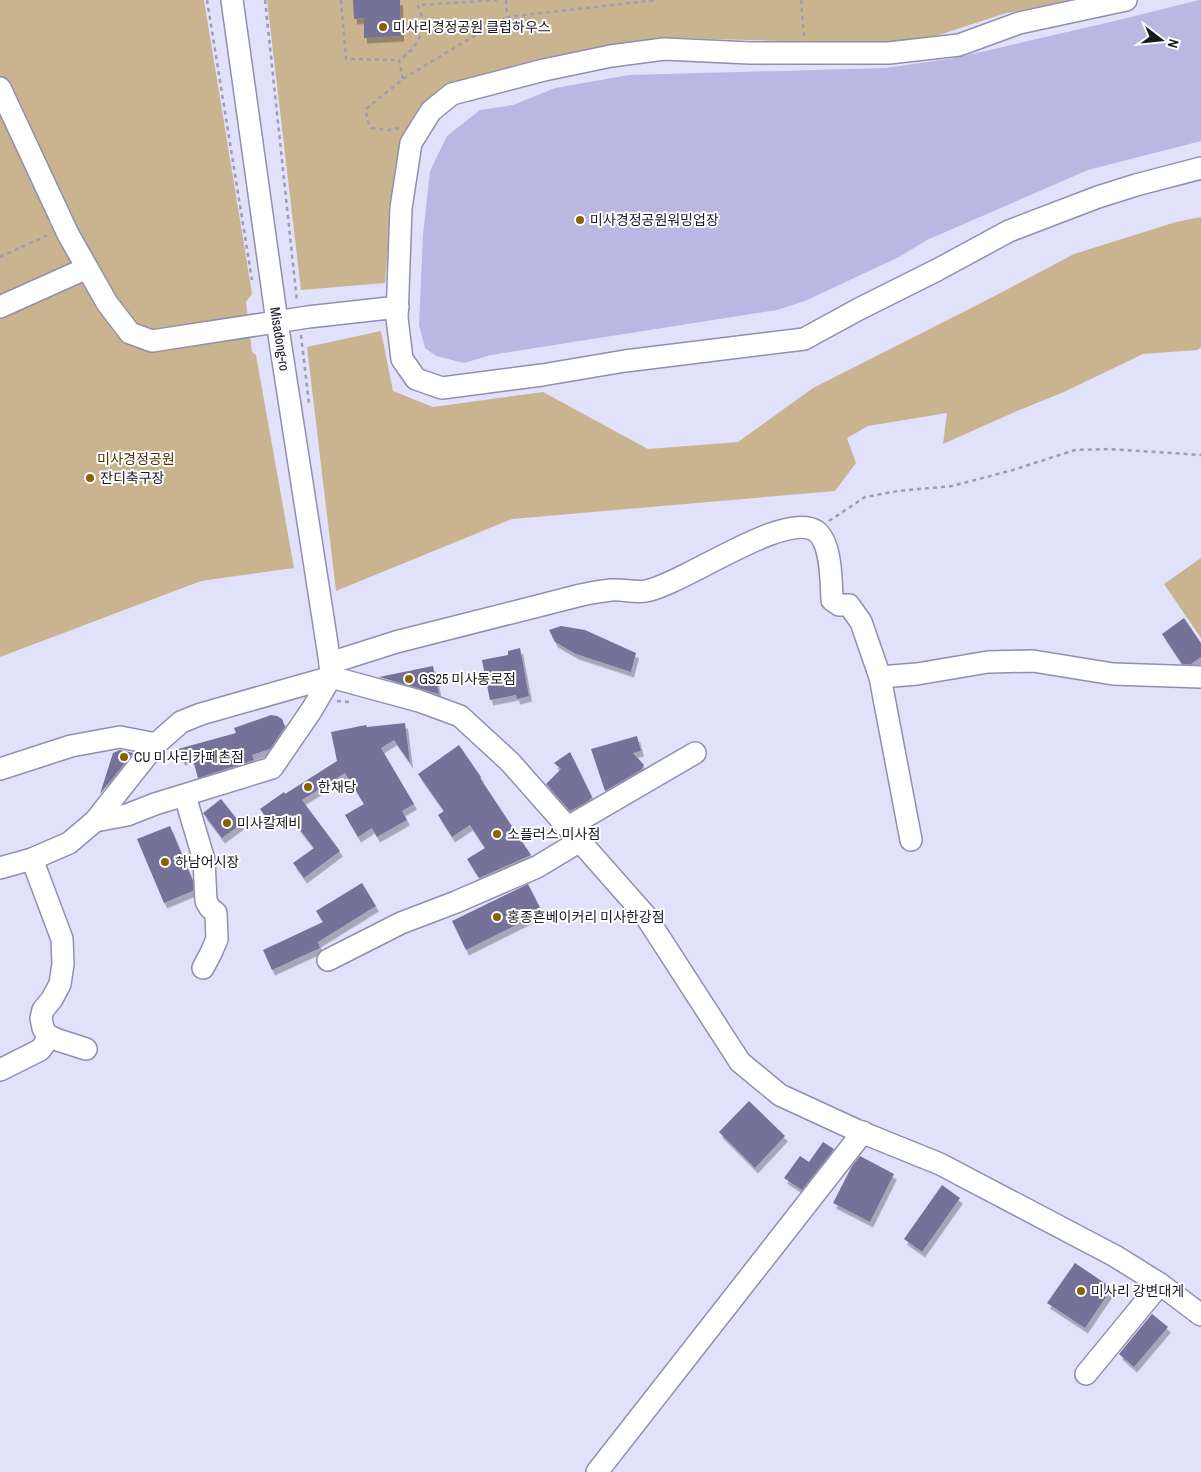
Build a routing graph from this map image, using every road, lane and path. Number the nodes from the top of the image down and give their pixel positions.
1 (232, 0) edge
2 (265, 0) edge
3 (341, 0) edge
4 (497, 0) edge
5 (506, 0) edge
6 (657, 0) edge
7 (800, 0) edge
8 (1126, 0) edge
9 (508, 17) junction
10 (805, 54) junction
11 (399, 60) junction
12 (402, 78) junction
13 (0, 88) edge
14 (423, 124) junction
15 (1201, 168) edge
16 (50, 234) dead end
17 (0, 257) edge
18 (87, 268) junction
19 (0, 307) edge
20 (398, 307) junction
21 (299, 319) junction
22 (277, 322) junction
23 (309, 405) dead end
24 (1201, 455) edge
25 (815, 531) junction
26 (331, 670) junction
27 (880, 677) junction
28 (1201, 677) edge
29 (156, 744) junction
30 (695, 753) dead end
31 (0, 769) edge
32 (185, 796) junction
33 (95, 821) junction
34 (574, 834) junction
35 (911, 840) dead end
36 (32, 859) junction
37 (0, 868) edge
38 (328, 960) dead end
39 (204, 968) dead end
40 (47, 1035) junction
41 (86, 1049) dead end
42 (0, 1070) edge
43 (863, 1132) junction
44 (1160, 1284) junction
45 (1201, 1315) edge
46 (1086, 1374) dead end
47 (597, 1472) edge

1 - 22 street, Misadong-ro
2 - 21 path
3 - 11 path
4 - 11 path
5 - 9 path
6 - 9 path
7 - 10 path
8 - 10 street
9 - 12 path
10 - 14 street
11 - 12 path
12 - 14 path
13 - 18 street
14 - 20 street
15 - 20 street
16 - 17 path
18 - 19 street
18 - 22 street
20 - 21 street
21 - 22 street
21 - 23 path
22 - 26 street, Misadong-ro
24 - 25 path
25 - 26 street
25 - 27 street
26 - 29 street
26 - 32 street
26 - 34 street
27 - 28 street
27 - 35 street
29 - 31 street
29 - 33 street
30 - 34 street
32 - 33 street
32 - 39 street
33 - 36 street
34 - 38 street
34 - 43 street
36 - 37 street
36 - 40 street
40 - 41 street
40 - 42 street
43 - 44 street
43 - 47 street
44 - 45 street
44 - 46 street

